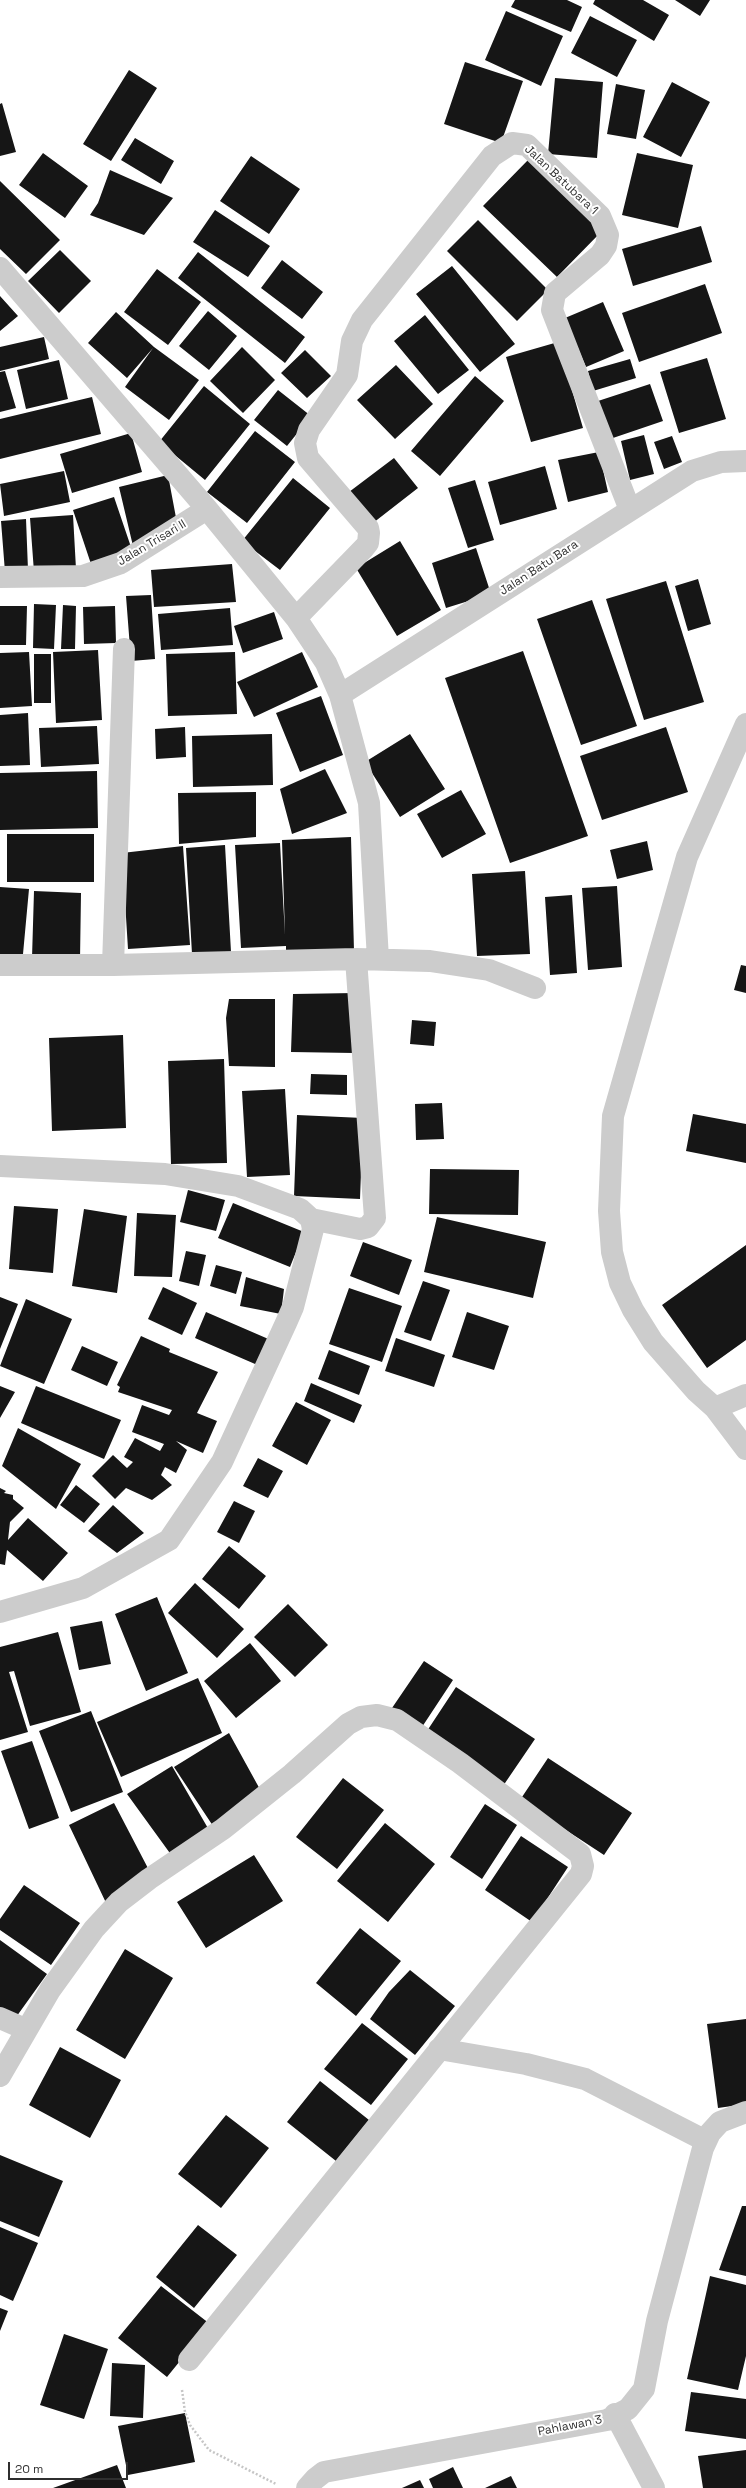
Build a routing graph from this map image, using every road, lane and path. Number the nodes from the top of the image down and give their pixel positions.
1 (0, 268) edge
2 (746, 461) edge
3 (207, 509) junction
4 (630, 510) junction
5 (0, 576) edge
6 (296, 618) junction
7 (124, 649) dead end
8 (340, 694) junction
9 (746, 724) edge
10 (356, 959) junction
11 (378, 959) junction
12 (0, 965) edge
13 (113, 965) junction
14 (536, 988) dead end
15 (0, 1166) edge
16 (311, 1219) junction
17 (746, 1395) edge
18 (715, 1408) junction
19 (746, 1448) edge
20 (0, 1612) edge
21 (0, 2018) edge
22 (25, 2029) junction
23 (439, 2049) junction
24 (0, 2076) edge
25 (746, 2112) edge
26 (706, 2141) junction
27 (189, 2360) joint
28 (615, 2414) junction
29 (277, 2485) dead end
30 (307, 2488) edge
31 (654, 2488) edge

1 - 3 street
2 - 4 street, Jalan Batu Bara
3 - 5 street, Jalan Trisari II
3 - 6 street
4 - 6 street, Jalan Batubara 1
4 - 8 street, Jalan Batu Bara
6 - 8 street
7 - 13 street
8 - 11 street
9 - 18 street
10 - 11 street
10 - 13 street
10 - 16 street
11 - 14 street
12 - 13 street
15 - 16 street
16 - 20 street
17 - 18 street
18 - 19 street
21 - 22 street
22 - 23 street
22 - 24 street
23 - 26 street
23 - 27 street
25 - 26 street, Pahlawan 3
26 - 28 street, Pahlawan 3
27 - 29 path
28 - 30 street, Pahlawan 3
28 - 31 street

